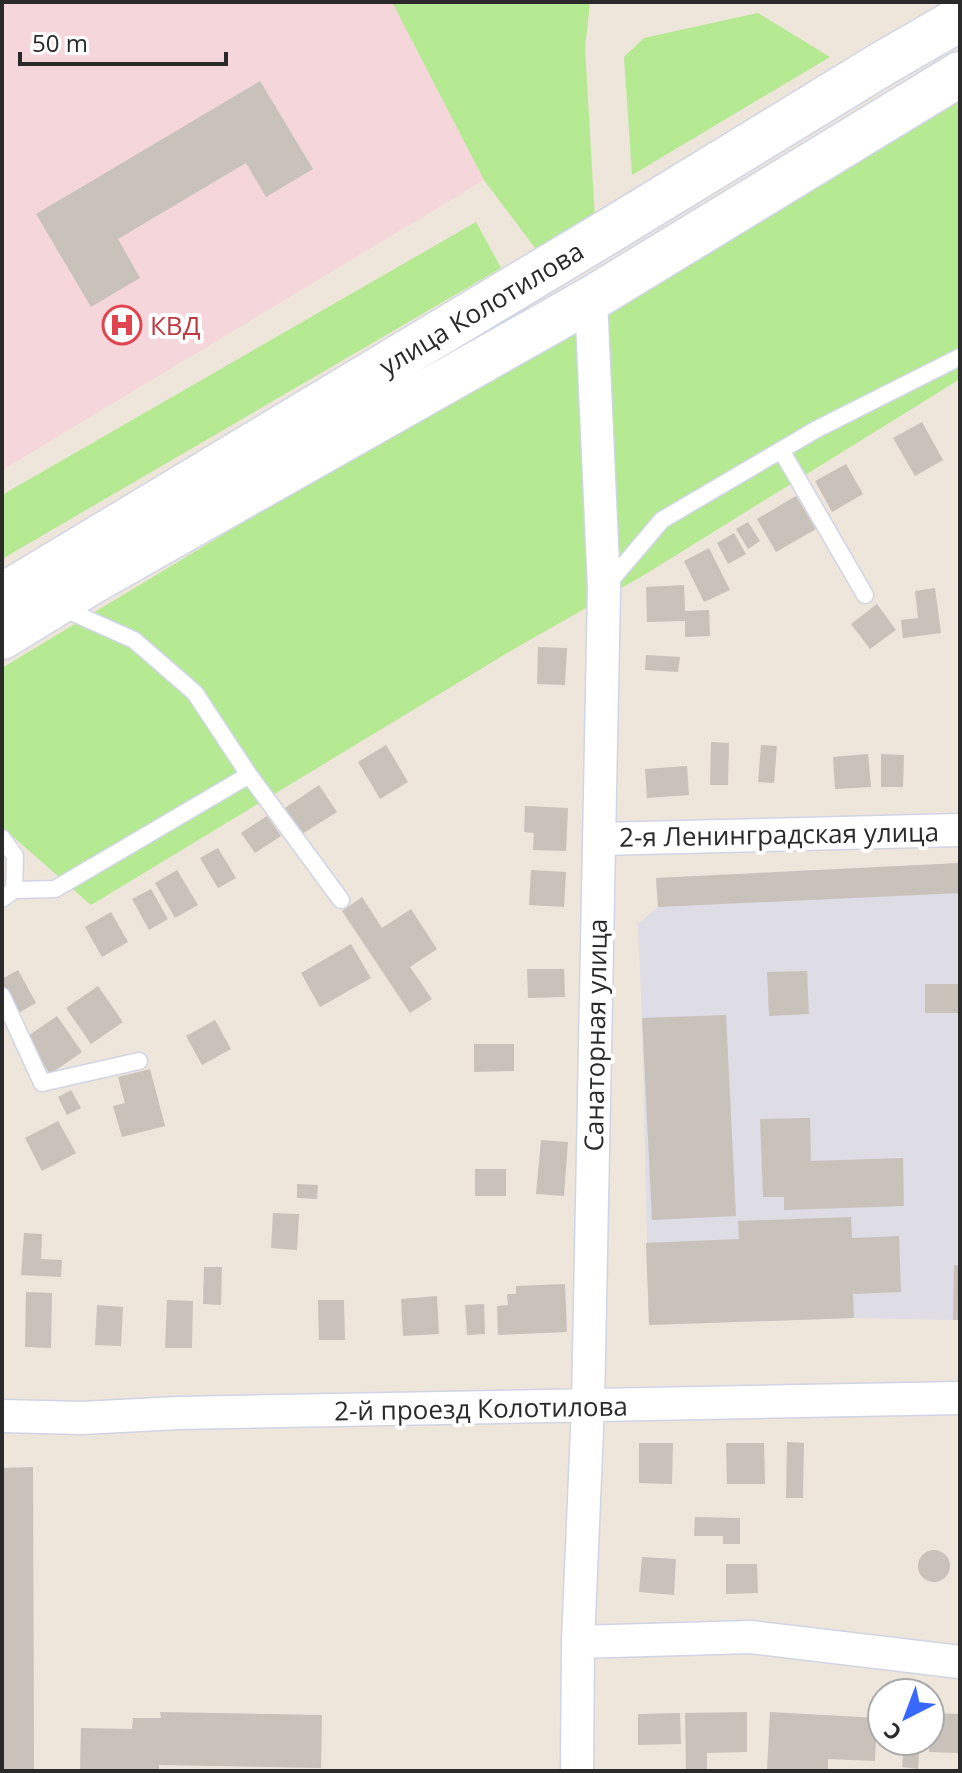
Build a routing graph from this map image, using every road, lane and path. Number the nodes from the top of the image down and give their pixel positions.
1 (960, 19) edge
2 (960, 74) edge
3 (591, 299) junction
4 (960, 357) edge
5 (781, 450) junction
6 (604, 588) junction
7 (865, 595) dead end
8 (2, 596) edge
9 (55, 605) junction
10 (2, 637) edge
11 (249, 775) junction
12 (960, 830) edge
13 (2, 838) edge
14 (599, 839) junction
15 (8, 894) edge
16 (341, 900) dead end
17 (2, 996) edge
18 (139, 1061) dead end
19 (960, 1398) edge
20 (588, 1406) junction
21 (2, 1416) edge
22 (578, 1642) junction
23 (960, 1662) edge
24 (577, 1771) edge

1 - 8 main road, улица Колотилова
2 - 3 main road, улица Колотилова
3 - 6 street, Санаторная улица
3 - 9 main road, улица Колотилова
4 - 5 lane
5 - 6 lane
5 - 7 lane
6 - 14 street, Санаторная улица
9 - 10 main road, улица Колотилова
9 - 11 lane
11 - 15 lane
11 - 16 lane
12 - 14 street, 2-я Ленинградская улица
13 - 15 lane
14 - 20 street, Санаторная улица
17 - 18 lane
19 - 20 street, 2-й проезд Колотилова
20 - 21 street, 2-й проезд Колотилова
20 - 22 street, Санаторная улица
22 - 23 street
22 - 24 street, Санаторная улица

